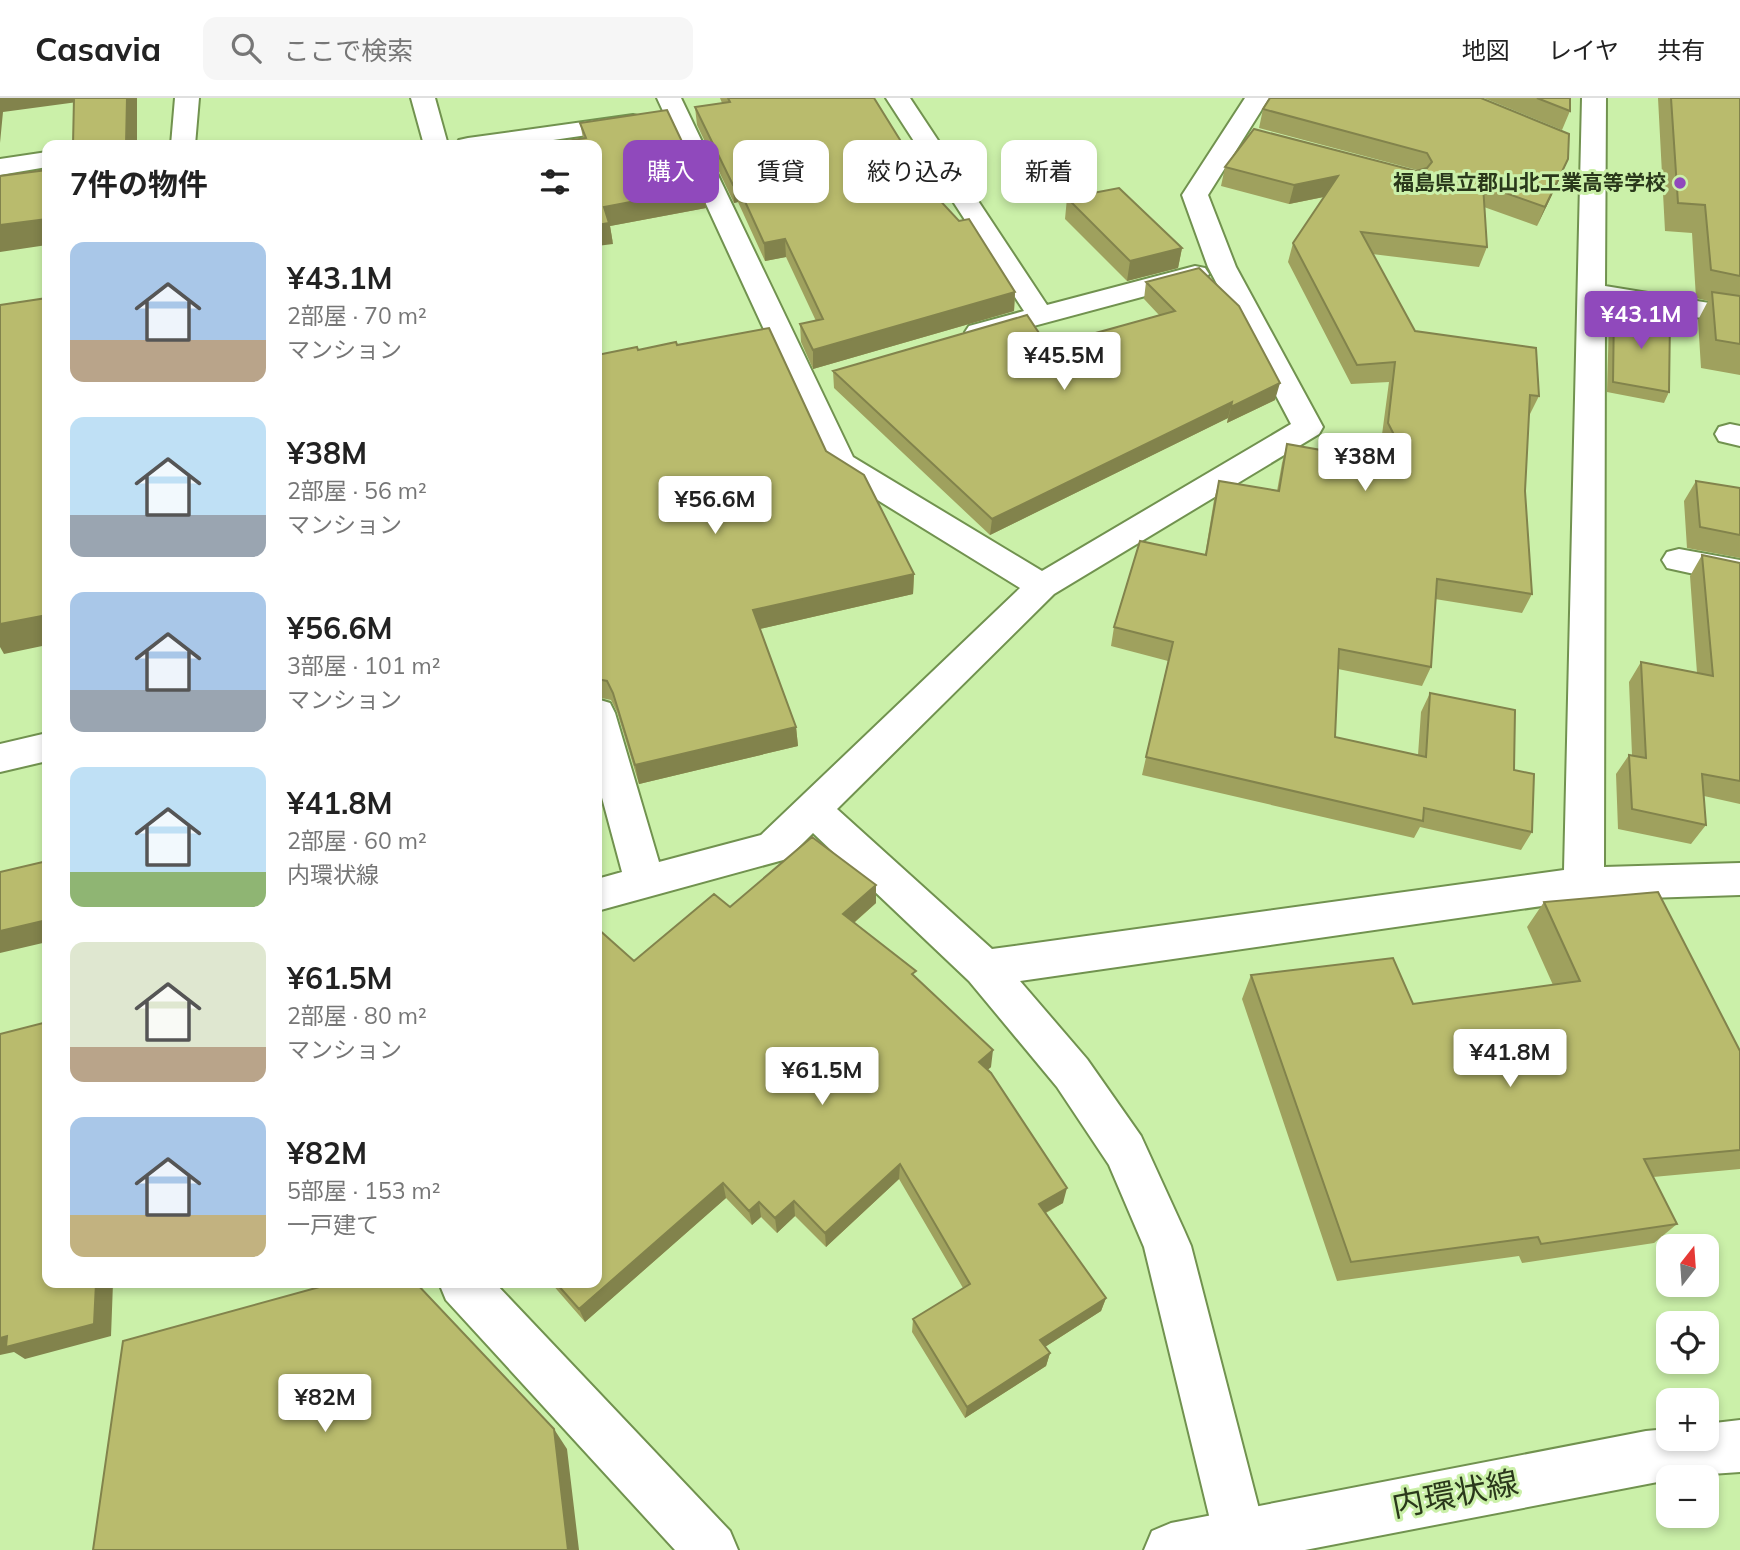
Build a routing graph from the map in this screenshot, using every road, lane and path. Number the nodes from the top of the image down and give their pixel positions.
1 (187, 98) edge
2 (423, 98) edge
3 (898, 98) edge
4 (1257, 98) edge
5 (1594, 98) edge
6 (673, 107) edge
7 (176, 140) edge
8 (435, 140) edge
9 (495, 140) edge
10 (42, 161) edge
11 (0, 167) edge
12 (1222, 267) junction
13 (1591, 292) junction
14 (1040, 315) junction
15 (1740, 316) edge
16 (948, 341) edge
17 (1679, 560) dead end
18 (1740, 572) edge
19 (1042, 586) junction
20 (602, 731) edge
21 (42, 748) edge
22 (0, 758) edge
23 (812, 809) junction
24 (1740, 879) edge
25 (644, 880) junction
26 (1584, 884) junction
27 (602, 893) edge
28 (984, 968) junction
29 (468, 1288) edge
30 (1740, 1446) edge
31 (1240, 1536) junction
32 (711, 1550) edge
33 (1171, 1550) edge

1 - 7 street
2 - 8 street
3 - 14 street
4 - 12 street
5 - 13 street
6 - 9 street
6 - 19 street
10 - 11 street
12 - 14 street
12 - 19 street
13 - 15 street
13 - 26 street
14 - 16 street
17 - 18 street
19 - 23 street
20 - 25 street
21 - 22 street
23 - 25 street
23 - 28 street
24 - 26 street
25 - 27 street
26 - 28 street
28 - 31 street
29 - 32 street
30 - 31 street, 内環状線
31 - 33 street, 内環状線

